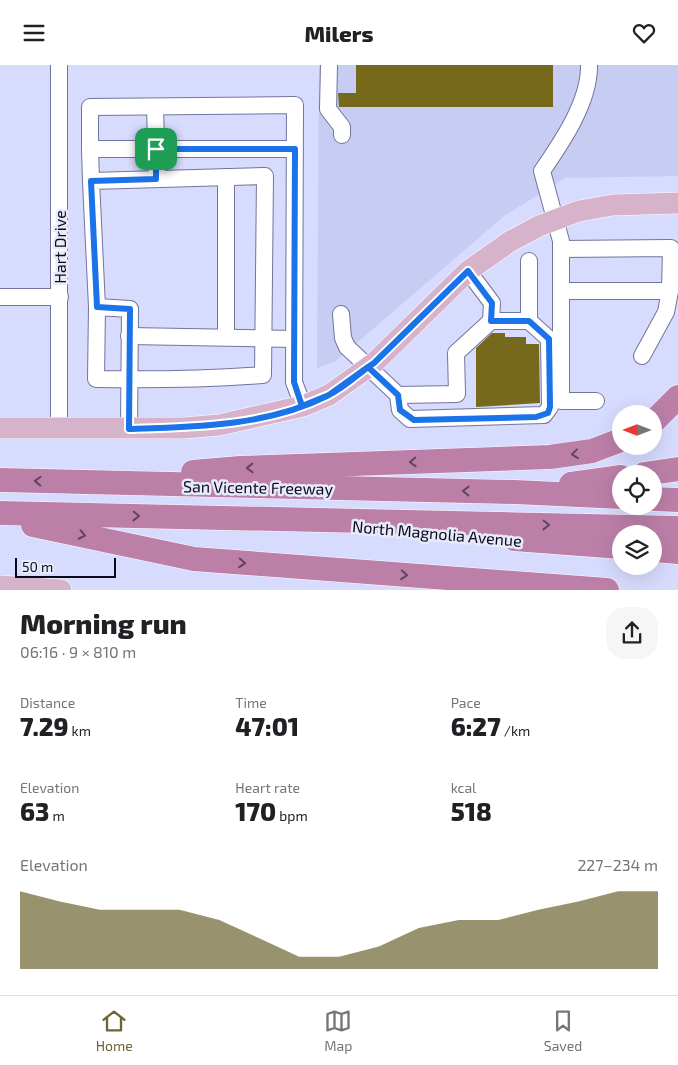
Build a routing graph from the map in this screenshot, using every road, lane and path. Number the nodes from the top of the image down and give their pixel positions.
1 (59, 65) edge
2 (329, 65) edge
3 (590, 65) edge
4 (155, 107) junction
5 (342, 135) dead end
6 (90, 149) junction
7 (156, 149) junction
8 (295, 149) junction
9 (226, 177) junction
10 (156, 179) junction
11 (91, 181) junction
12 (678, 203) edge
13 (554, 220) junction
14 (562, 249) junction
15 (529, 261) dead end
16 (468, 271) junction
17 (562, 291) junction
18 (670, 291) junction
19 (0, 297) edge
20 (60, 297) junction
21 (97, 307) junction
22 (340, 314) dead end
23 (491, 321) junction
24 (529, 321) junction
25 (129, 336) junction
26 (226, 337) junction
27 (263, 338) junction
28 (294, 339) junction
29 (642, 356) dead end
30 (368, 367) junction
31 (129, 380) junction
32 (398, 395) junction
33 (678, 397) edge
34 (596, 401) dead end
35 (302, 406) junction
36 (662, 413) edge
37 (0, 429) edge
38 (129, 429) junction
39 (59, 430) junction
40 (612, 443) edge
41 (678, 469) edge
42 (662, 471) edge
43 (612, 478) edge
44 (0, 480) edge
45 (75, 483) junction
46 (515, 492) junction
47 (612, 497) edge
48 (662, 499) edge
49 (678, 500) edge
50 (0, 513) edge
51 (0, 517) edge
52 (253, 518) junction
53 (678, 527) edge
54 (612, 546) edge
55 (662, 551) edge
56 (678, 552) edge
57 (0, 586) edge
58 (60, 590) edge
59 (607, 590) edge

1 - 20 street, Hart Drive
2 - 5 street
3 - 13 street
4 - 6 street
4 - 7 street
4 - 8 street
6 - 7 street
6 - 11 street
7 - 8 street
7 - 10 street
8 - 28 street
9 - 10 street
9 - 26 street
9 - 27 street
10 - 11 street
11 - 21 street
12 - 13 main road
13 - 14 street
13 - 16 main road
14 - 17 street
14 - 18 street
15 - 24 street
16 - 23 street
16 - 30 main road
17 - 18 street
17 - 34 street
18 - 29 street
19 - 20 street
20 - 39 street, Hart Drive
21 - 25 street
21 - 31 street
22 - 30 street
23 - 24 street
23 - 32 street
24 - 32 street
25 - 26 street
25 - 31 street
26 - 27 street
27 - 28 street
27 - 31 street
28 - 35 street
30 - 32 street
30 - 35 main road
31 - 38 street
33 - 36 highway
35 - 38 main road
37 - 39 main road
38 - 39 main road
40 -> 45 highway
41 - 42 highway
43 - 46 highway
45 -> 44 highway, San Vicente Freeway
46 -> 45 highway, San Vicente Freeway
46 - 47 highway
48 - 49 highway
50 -> 52 highway, San Vicente Freeway
51 -> 59 highway
52 -> 53 highway
52 - 54 highway, North Magnolia Avenue
55 - 56 highway
57 - 58 main road

